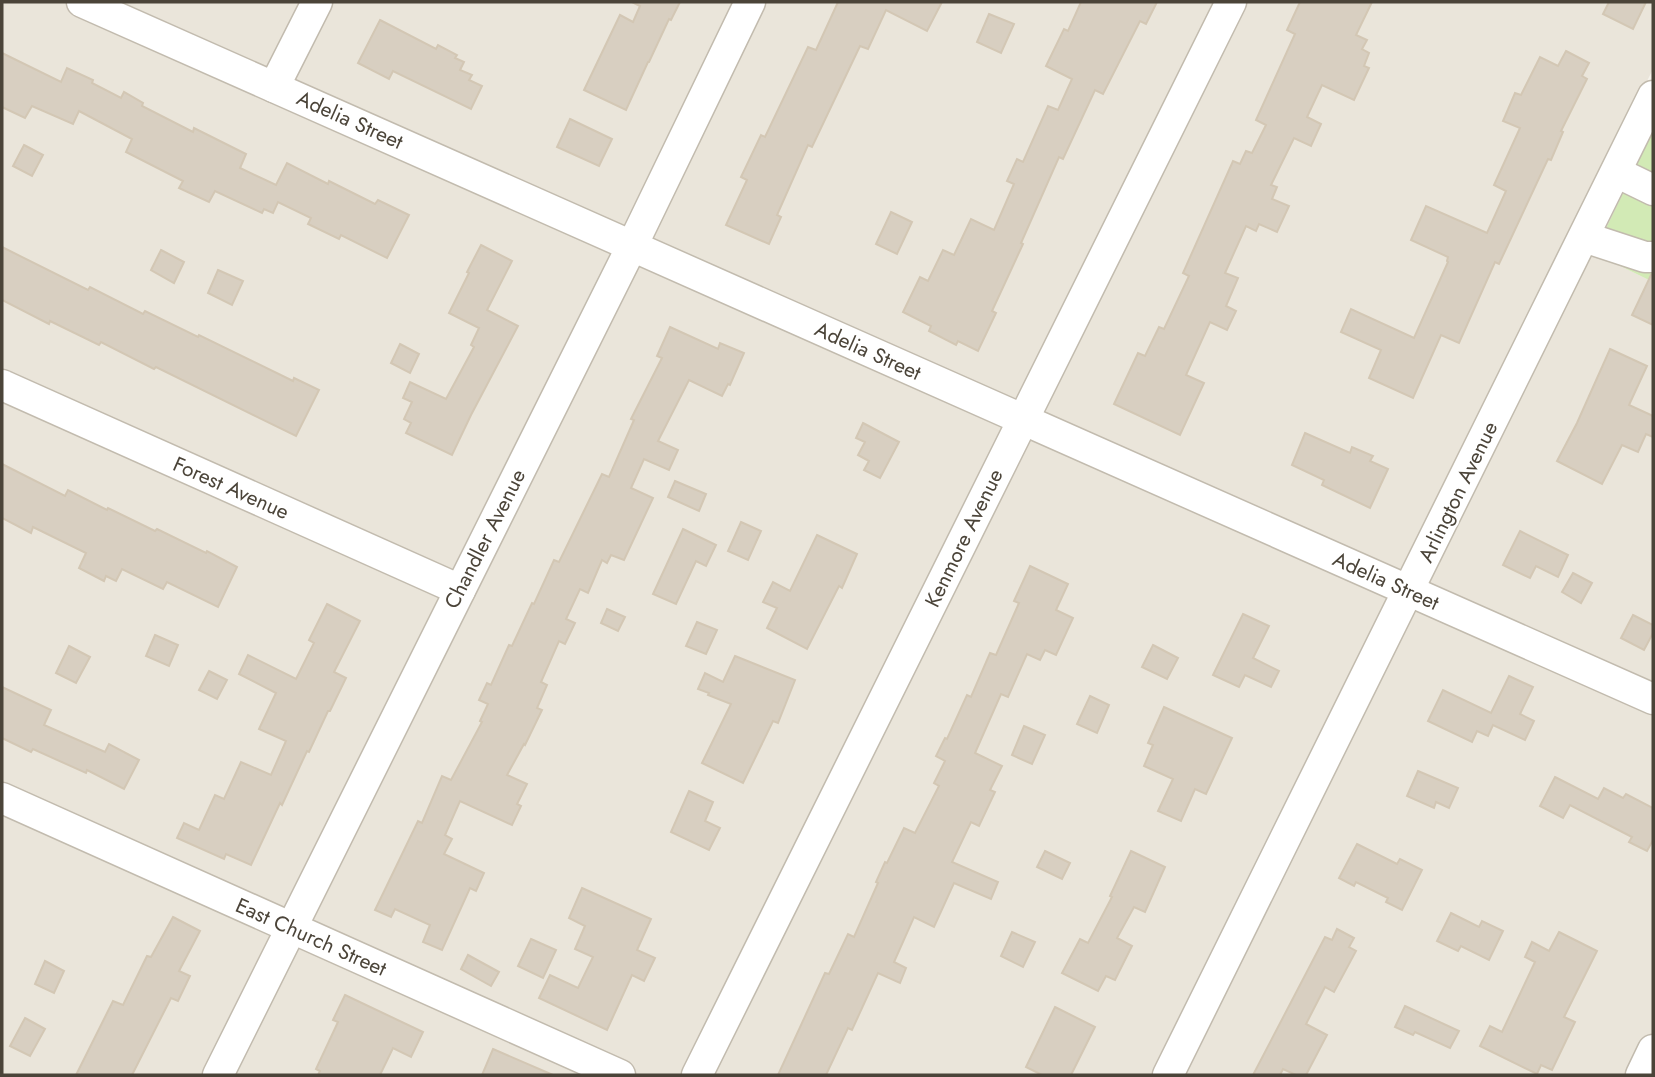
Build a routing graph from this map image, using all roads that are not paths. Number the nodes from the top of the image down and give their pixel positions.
1 (82, 2) edge
2 (317, 2) edge
3 (750, 2) edge
4 (1231, 2) edge
5 (274, 87) junction
6 (1653, 96) edge
7 (1616, 172) junction
8 (1653, 190) edge
9 (1584, 237) junction
10 (632, 246) junction
11 (1653, 257) edge
12 (2, 385) edge
13 (1023, 420) junction
14 (460, 590) junction
15 (1409, 591) junction
16 (1653, 699) edge
17 (2, 798) edge
18 (291, 928) junction
19 (1653, 1050) edge
20 (218, 1075) edge
21 (620, 1075) edge
22 (697, 1075) edge
23 (1168, 1075) edge
24 (1641, 1075) edge

1 - 5 street, Adelia Street
2 - 5 street
3 - 10 street, Chandler Avenue
4 - 13 street, Kenmore Avenue
5 - 10 street, Adelia Street
6 - 7 street, Arlington Avenue
7 - 8 street
7 - 9 street, Arlington Avenue
9 - 11 street
9 - 15 street, Arlington Avenue
10 - 13 street, Adelia Street
10 - 14 street, Chandler Avenue
12 - 14 street, Forest Avenue
13 - 15 street, Adelia Street
13 - 22 street, Kenmore Avenue
14 - 18 street, Chandler Avenue
15 - 16 street, Adelia Street
15 - 23 street, Arlington Avenue
17 - 18 street, East Church Street
18 - 20 street, Chandler Avenue
18 - 21 street, East Church Street
19 - 24 street

